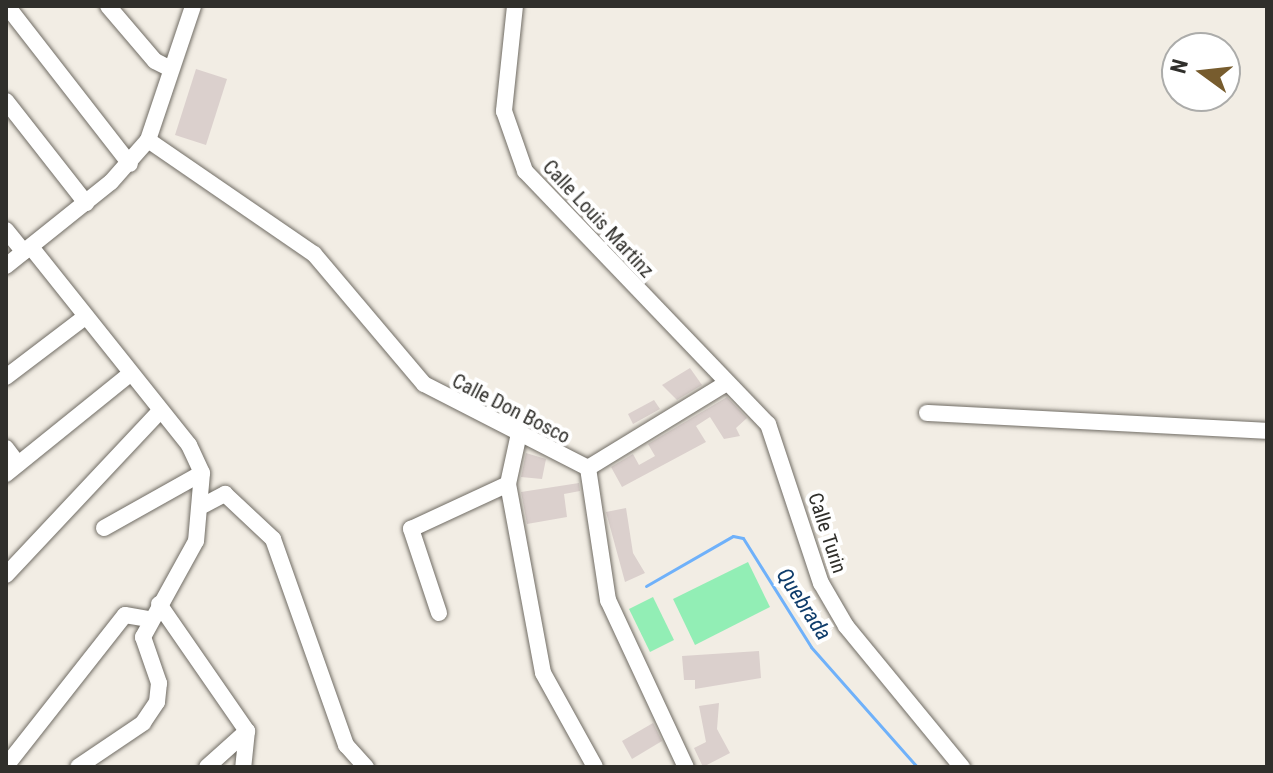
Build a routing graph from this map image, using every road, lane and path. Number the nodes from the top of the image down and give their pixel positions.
1 (7, 6) edge
2 (108, 6) edge
3 (193, 6) edge
4 (515, 6) edge
5 (171, 69) junction
6 (6, 101) edge
7 (148, 140) junction
8 (130, 164) junction
9 (86, 203) junction
10 (6, 230) edge
11 (27, 249) junction
12 (6, 266) edge
13 (85, 317) junction
14 (130, 374) junction
15 (6, 377) edge
16 (725, 384) junction
17 (160, 411) junction
18 (927, 413) dead end
19 (1267, 431) edge
20 (518, 438) junction
21 (6, 448) edge
22 (588, 468) junction
23 (12, 469) edge
24 (202, 473) junction
25 (508, 484) junction
26 (204, 505) junction
27 (104, 528) dead end
28 (6, 575) edge
29 (159, 604) junction
30 (439, 613) dead end
31 (148, 619) junction
32 (247, 731) junction
33 (8, 759) edge
34 (78, 767) edge
35 (207, 767) edge
36 (243, 767) edge
37 (366, 767) edge
38 (595, 767) edge
39 (686, 767) edge
40 (962, 767) edge

1 - 8 street
2 - 5 street
3 - 5 street
4 - 16 street, Calle Louis Martinz
5 - 7 street
6 - 9 street
7 - 8 street
7 - 20 street, Calle Don Bosco
8 - 9 street
9 - 11 street
10 - 11 street
11 - 12 street
11 - 13 street
13 - 14 street
13 - 15 street
14 - 17 street
14 - 23 street
16 - 22 street
16 - 40 street, Calle Turin
17 - 24 street
17 - 28 street
18 - 19 street
20 - 22 street, Calle Don Bosco
20 - 25 street
21 - 23 street
22 - 39 street
24 - 26 street
24 - 27 street
25 - 30 street
25 - 38 street
26 - 29 street
26 - 37 street
29 - 31 street
29 - 32 street
31 - 33 street
31 - 34 street
32 - 35 street
32 - 36 street

